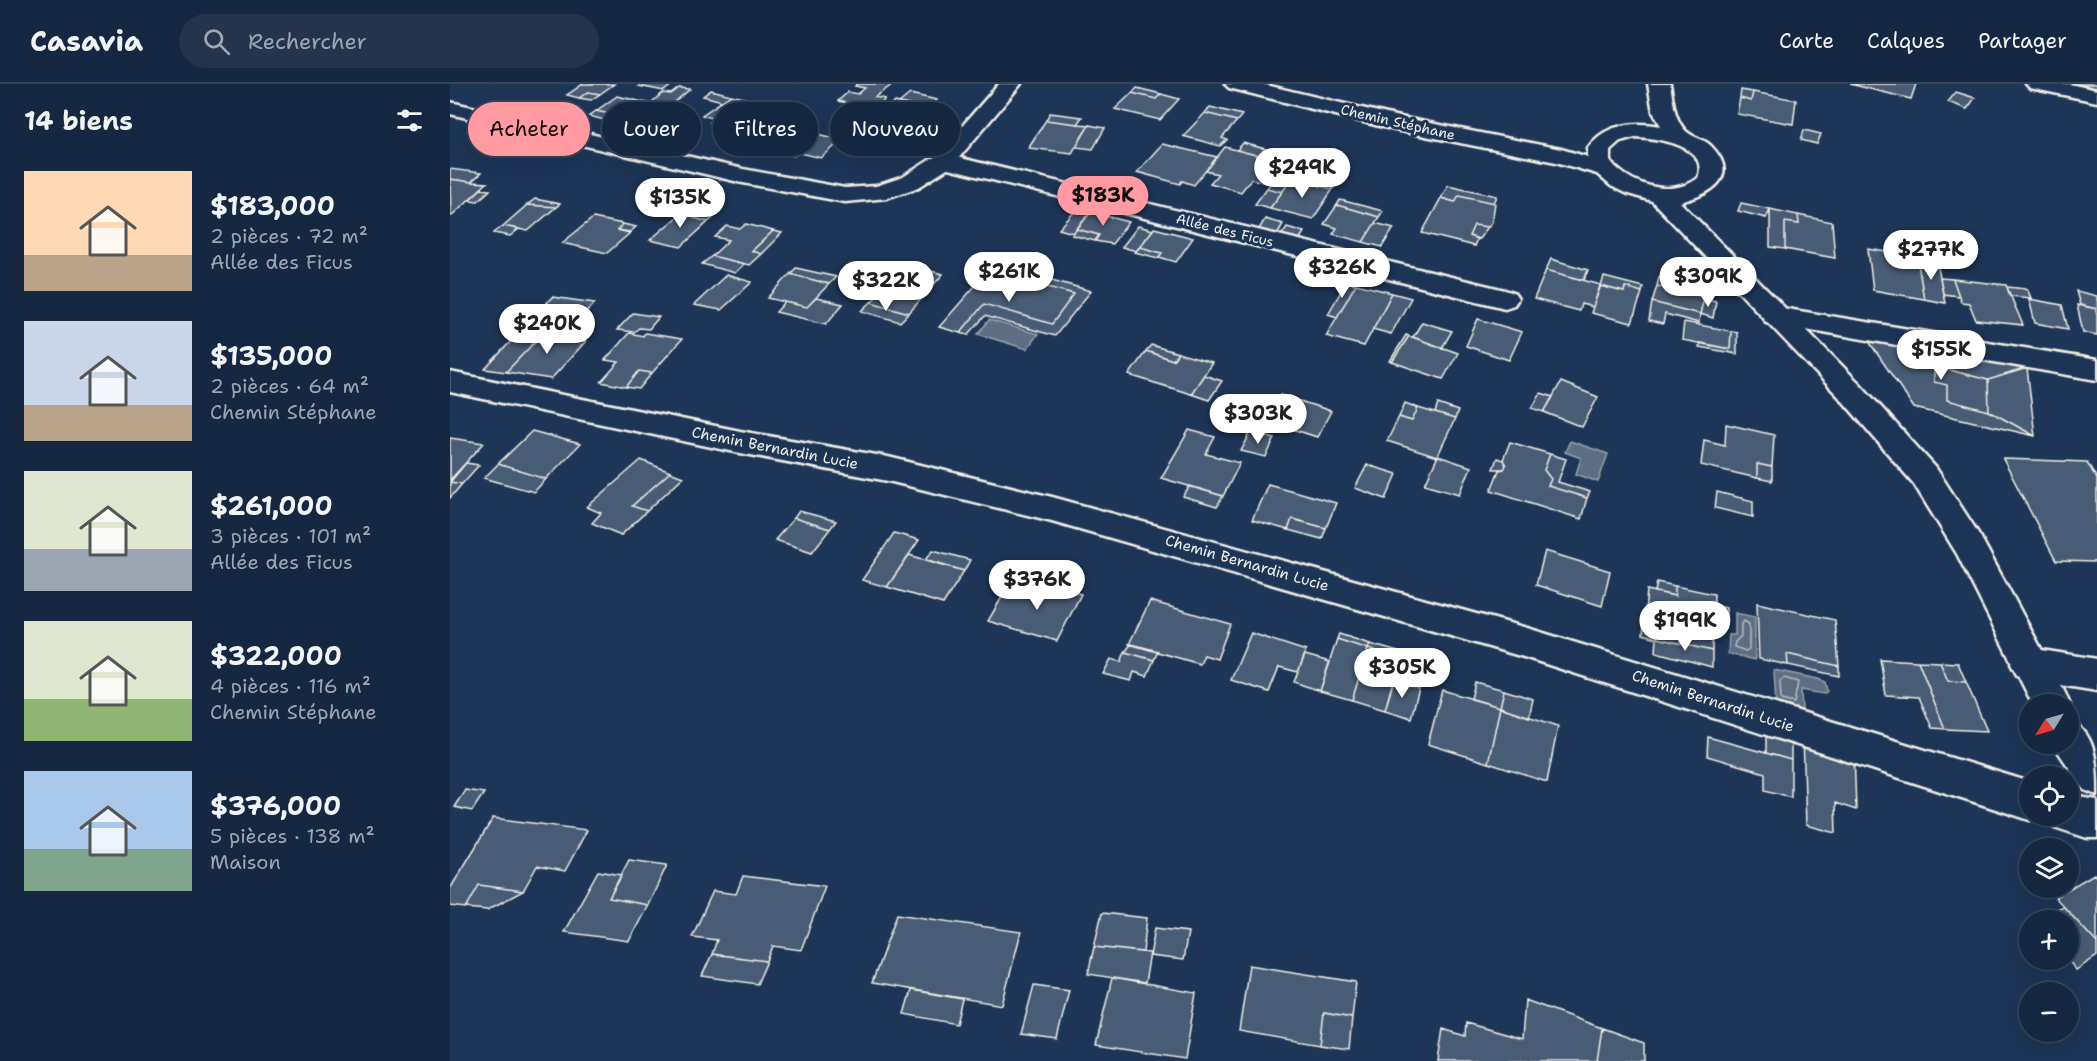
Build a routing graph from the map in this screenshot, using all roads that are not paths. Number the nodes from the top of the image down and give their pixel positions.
1 (1010, 84) edge
2 (1236, 84) edge
3 (1659, 84) edge
4 (2037, 84) edge
5 (2097, 96) edge
6 (450, 108) edge
7 (1664, 112) junction
8 (1649, 130) junction
9 (1679, 137) junction
10 (1601, 159) junction
11 (945, 161) junction
12 (1694, 191) junction
13 (1659, 194) junction
14 (1708, 245) junction
15 (1505, 298) dead end
16 (1775, 316) junction
17 (2097, 370) edge
18 (450, 382) edge
19 (2029, 664) junction
20 (2097, 675) edge
21 (2046, 694) edge
22 (2079, 752) edge
23 (2097, 777) edge
24 (2019, 798) edge
25 (2079, 817) edge
26 (2097, 819) edge

1 - 11 main road
2 - 10 main road, Chemin Stéphane
3 - 7 main road
4 - 5 main road
6 - 11 main road
7 - 8 main road
7 - 9 main road
8 - 9 main road
8 - 10 main road
9 - 12 main road
10 - 13 main road, Chemin Stéphane
11 - 15 main road, Allée des Ficus
12 - 13 main road
12 - 14 main road
13 - 14 main road
14 - 16 main road
16 - 17 main road
16 - 19 main road
18 - 24 main road, Chemin Bernardin Lucie
19 - 20 main road
19 - 21 main road
22 - 23 main road
25 - 26 main road

